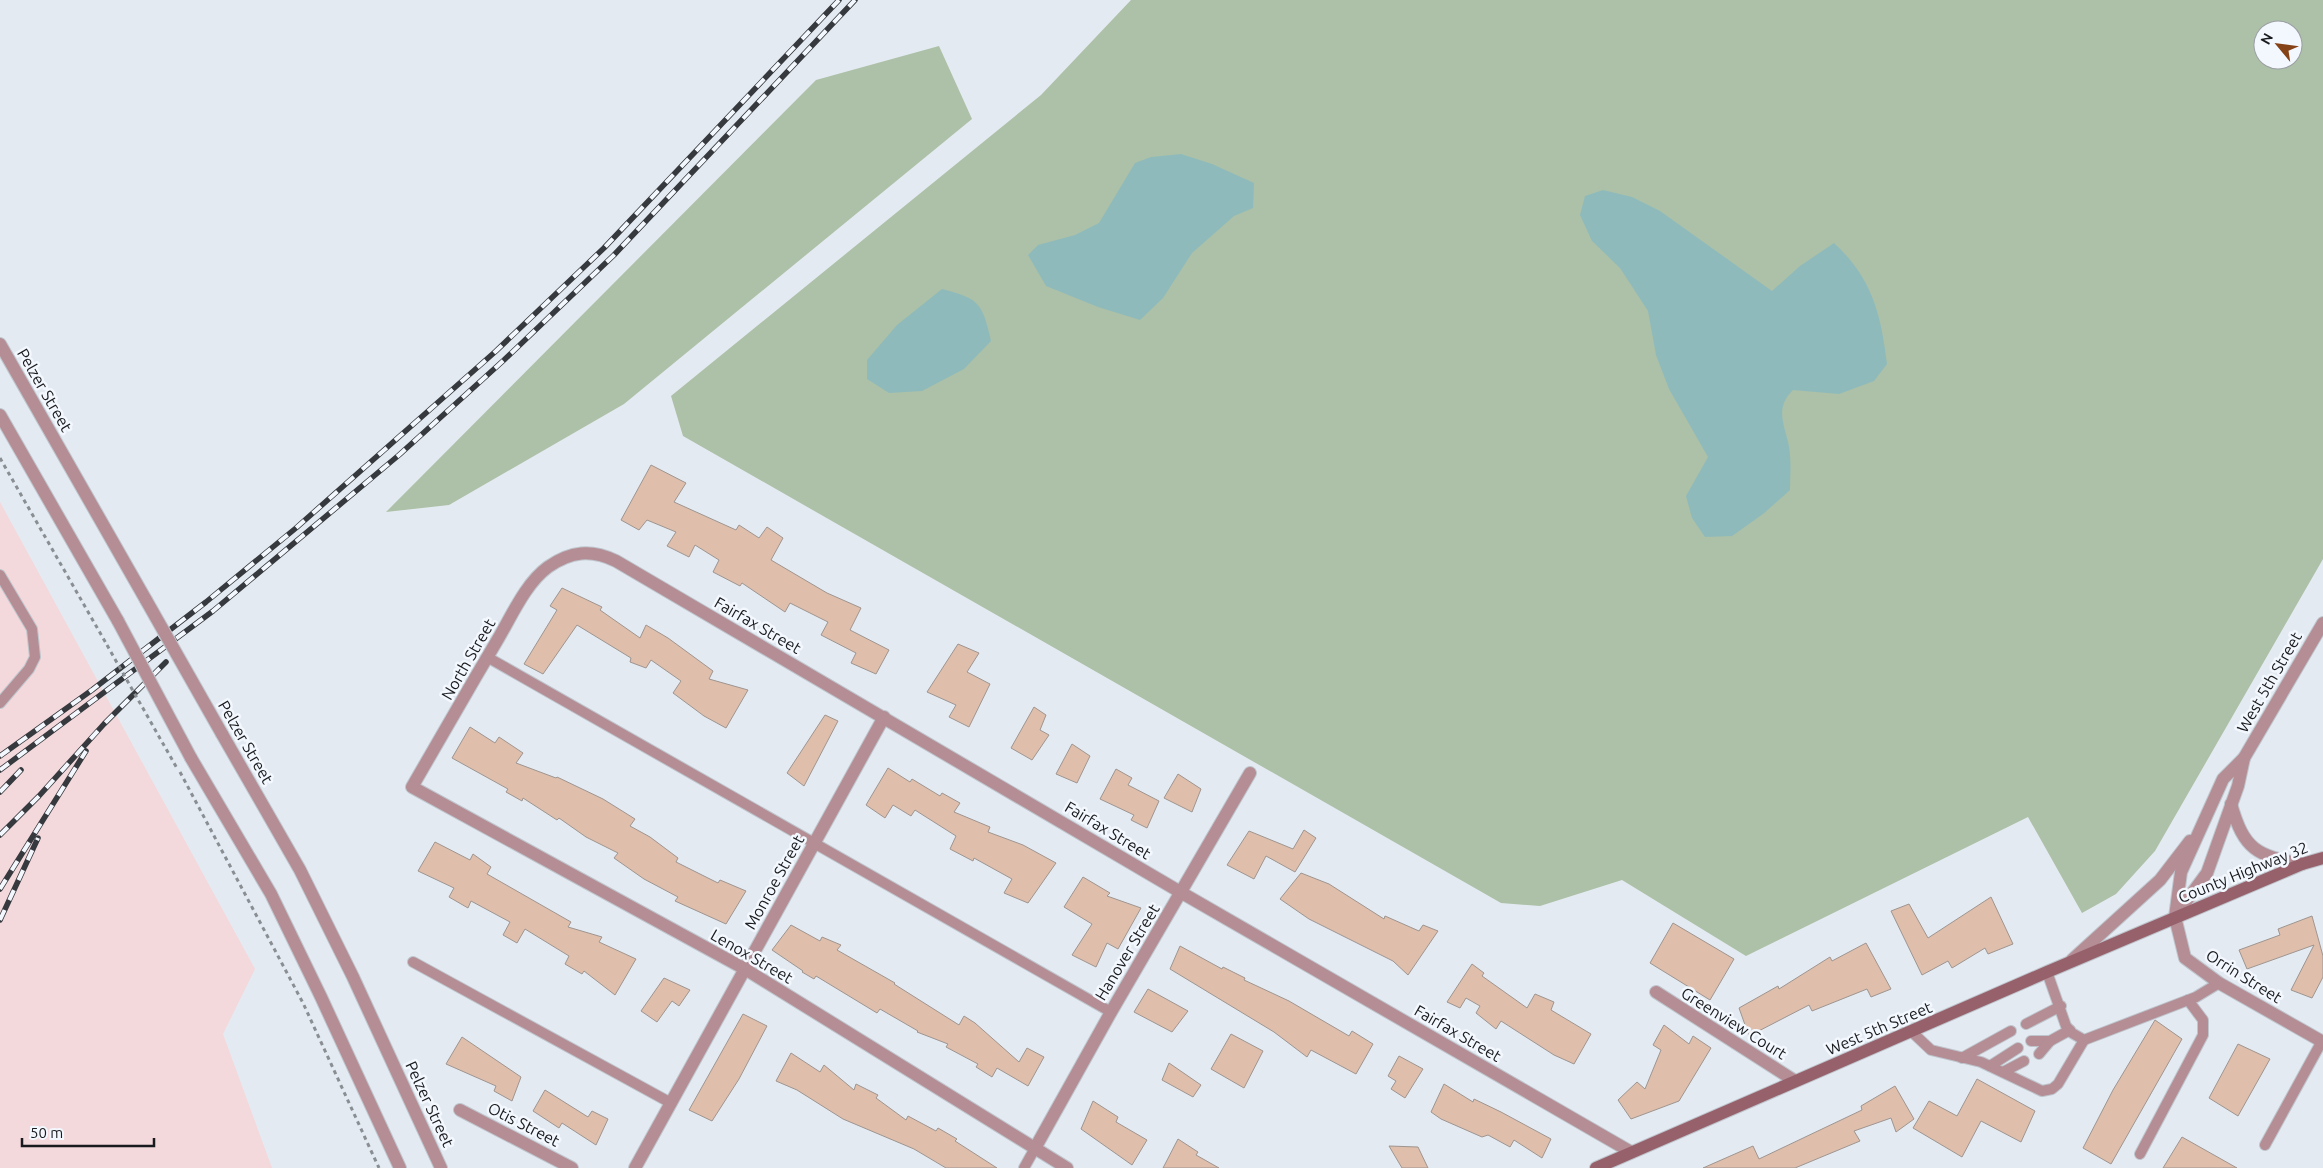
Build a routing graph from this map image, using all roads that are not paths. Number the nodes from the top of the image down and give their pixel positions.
1 (0, 344) edge
2 (0, 415) edge
3 (564, 557) joint
4 (0, 575) edge
5 (2323, 623) edge
6 (487, 657) junction
7 (0, 703) edge
8 (884, 717) junction
9 (2244, 758) junction
10 (1250, 773) dead end
11 (412, 787) joint
12 (2231, 804) junction
13 (2202, 826) junction
14 (815, 843) junction
15 (2323, 858) edge
16 (2302, 864) junction
17 (1182, 893) junction
18 (2175, 917) junction
19 (413, 962) dead end
20 (2070, 962) junction
21 (745, 969) junction
22 (2047, 972) junction
23 (2219, 984) junction
24 (1656, 992) dead end
25 (2188, 1000) junction
26 (2061, 1006) junction
27 (1111, 1012) junction
28 (2026, 1024) dead end
29 (2070, 1030) junction
30 (2011, 1031) dead end
31 (1912, 1032) junction
32 (2084, 1040) junction
33 (2031, 1041) dead end
34 (2050, 1041) junction
35 (2322, 1041) edge
36 (2018, 1048) dead end
37 (2039, 1054) dead end
38 (1962, 1058) junction
39 (2024, 1061) dead end
40 (1990, 1066) junction
41 (2003, 1072) junction
42 (1795, 1081) junction
43 (671, 1103) junction
44 (460, 1110) dead end
45 (2266, 1145) dead end
46 (1034, 1150) junction
47 (1631, 1152) junction
48 (2140, 1154) dead end
49 (400, 1168) edge
50 (441, 1168) edge
51 (572, 1168) edge
52 (635, 1168) edge
53 (1024, 1168) edge
54 (1067, 1168) edge
55 (1596, 1168) edge

1 - 50 street, Pelzer Street, bridge
2 - 49 street, bridge
3 - 6 street, North Street
3 - 8 street, Fairfax Street
4 - 7 lane
5 - 9 street, West 5th Street
6 - 11 street, North Street
6 - 14 lane
8 - 14 street, Monroe Street
8 - 17 street, Fairfax Street
9 - 12 street, West 5th Street
9 - 13 street, West 5th Street
10 - 17 street, Hanover Street
11 - 21 street, Lenox Street
12 - 16 street
12 - 18 street, West 5th Street
13 - 18 street, West 5th Street
13 - 20 street
14 - 21 street, Monroe Street
14 - 27 lane
15 - 16 main road, County Highway 32
16 - 18 main road, County Highway 32
17 - 27 street, Hanover Street
17 - 47 street, Fairfax Street
18 - 20 main road, West 5th Street
18 - 23 street, Orrin Street
19 - 43 lane
20 - 22 main road, West 5th Street
21 - 43 street, Monroe Street
21 - 46 street, Lenox Street
22 - 26 lane
22 - 31 main road, West 5th Street
23 - 25 lane
23 - 35 street, Orrin Street
24 - 42 street, Greenview Court
25 - 32 lane
25 - 48 lane
26 - 28 lane
26 - 29 lane
27 - 46 street, Hanover Street
29 - 32 lane
29 - 34 lane
30 - 38 lane
31 - 38 lane
31 - 42 main road, West 5th Street
32 - 41 lane
33 - 34 lane
34 - 37 lane
35 - 45 lane
36 - 40 lane
38 - 40 lane
39 - 41 lane
40 - 41 lane
42 - 47 main road, West 5th Street
43 - 52 street, Monroe Street
44 - 51 street, Otis Street
46 - 53 lane
46 - 54 street, Lenox Street
47 - 55 main road, West 5th Street

